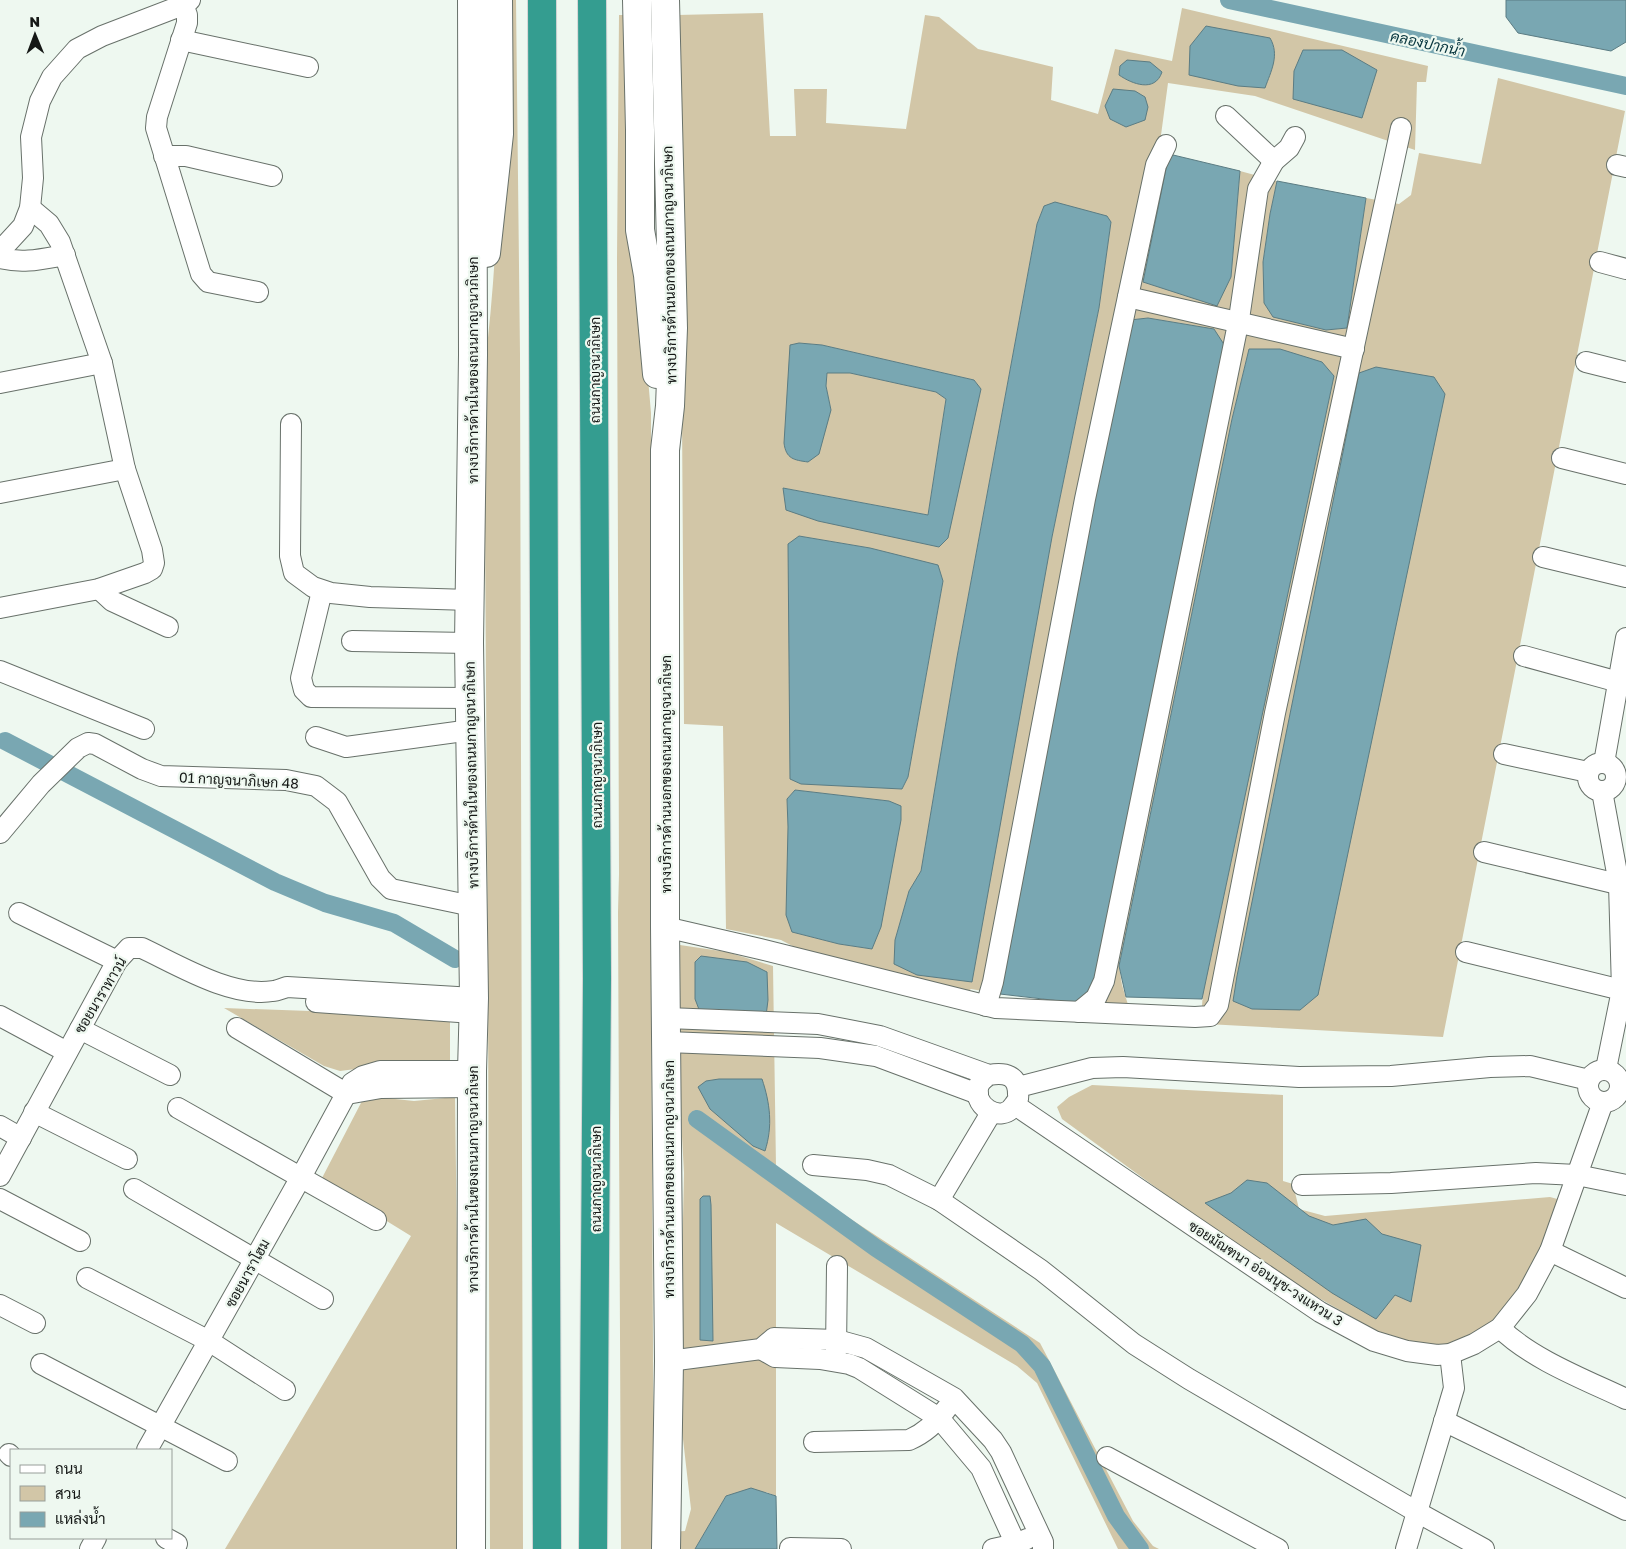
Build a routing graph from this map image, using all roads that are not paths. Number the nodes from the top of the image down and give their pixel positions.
1 (472, 0) edge
2 (498, 0) edge
3 (542, 0) edge
4 (592, 0) edge
5 (637, 0) edge
6 (664, 0) edge
7 (187, 2) edge
8 (181, 40) junction
9 (308, 67) dead end
10 (1226, 116) dead end
11 (1401, 128) dead end
12 (1295, 137) dead end
13 (1166, 145) dead end
14 (164, 156) junction
15 (1274, 161) junction
16 (272, 176) dead end
17 (30, 208) junction
18 (671, 228) junction
19 (640, 230) junction
20 (0, 250) edge
21 (65, 254) junction
22 (0, 258) edge
23 (1600, 262) dead end
24 (1626, 268) edge
25 (258, 292) dead end
26 (1128, 297) junction
27 (1238, 322) junction
28 (1354, 349) junction
29 (473, 355) junction
30 (1586, 362) dead end
31 (102, 363) junction
32 (1626, 372) edge
33 (0, 383) edge
34 (291, 424) dead end
35 (665, 450) junction
36 (1562, 458) dead end
37 (125, 469) junction
38 (1626, 474) edge
39 (0, 493) edge
40 (1543, 557) dead end
41 (1626, 577) edge
42 (99, 589) junction
43 (322, 591) junction
44 (470, 600) junction
45 (0, 608) edge
46 (168, 626) dead end
47 (1626, 638) edge
48 (352, 641) dead end
49 (469, 643) junction
50 (1524, 656) dead end
51 (0, 671) edge
52 (1622, 683) edge
53 (471, 698) junction
54 (144, 729) dead end
55 (471, 730) junction
56 (316, 737) dead end
57 (1504, 754) dead end
58 (1596, 768) junction
59 (1615, 785) edge
60 (0, 834) edge
61 (1484, 852) dead end
62 (1622, 885) edge
63 (472, 906) junction
64 (19, 913) dead end
65 (665, 927) junction
66 (1466, 952) dead end
67 (117, 960) junction
68 (1624, 991) edge
69 (474, 1005) junction
70 (986, 1006) junction
71 (1079, 1012) junction
72 (0, 1016) edge
73 (237, 1028) dead end
74 (80, 1029) junction
75 (667, 1030) junction
76 (67, 1052) junction
77 (1598, 1074) junction
78 (170, 1075) dead end
79 (989, 1075) junction
80 (472, 1079) junction
81 (1624, 1088) edge
82 (347, 1094) junction
83 (978, 1094) junction
84 (1016, 1096) junction
85 (1603, 1102) junction
86 (178, 1108) dead end
87 (34, 1112) junction
88 (990, 1112) junction
89 (0, 1126) edge
90 (21, 1138) junction
91 (127, 1159) dead end
92 (813, 1165) dead end
93 (1577, 1175) junction
94 (0, 1176) edge
95 (301, 1177) junction
96 (1302, 1185) dead end
97 (1626, 1185) edge
98 (134, 1189) dead end
99 (0, 1199) edge
100 (939, 1200) junction
101 (376, 1220) dead end
102 (80, 1241) dead end
103 (1550, 1251) junction
104 (255, 1259) junction
105 (836, 1266) dead end
106 (88, 1278) dead end
107 (1626, 1288) edge
108 (323, 1299) dead end
109 (0, 1305) edge
110 (35, 1323) dead end
111 (1500, 1328) junction
112 (837, 1340) junction
113 (209, 1341) junction
114 (761, 1349) junction
115 (1450, 1354) junction
116 (669, 1361) junction
117 (836, 1361) junction
118 (41, 1364) dead end
119 (285, 1390) dead end
120 (954, 1398) junction
121 (1626, 1399) edge
122 (939, 1418) junction
123 (1444, 1421) junction
124 (160, 1426) junction
125 (814, 1442) dead end
126 (147, 1449) edge
127 (1106, 1457) dead end
128 (226, 1461) dead end
129 (1626, 1510) edge
130 (1417, 1512) junction
131 (1041, 1541) edge
132 (1017, 1547) edge
133 (790, 1548) edge
134 (471, 1549) edge
135 (547, 1549) edge
136 (593, 1549) edge
137 (666, 1549) edge
138 (841, 1549) edge
139 (993, 1549) edge
140 (1278, 1549) edge
141 (1406, 1549) edge
142 (1484, 1549) edge

1 - 29 main road, ทางบริการด้านในของถนนกาญจนาภิเษก
2 - 29 main road
3 - 135 highway
4 - 136 highway, ถนนกาญจนาภิเษก
5 - 19 main road
6 - 18 main road, ทางบริการด้านนอกของถนนกาญจนาภิเษก
7 - 8 street
7 - 17 street
8 - 9 street
8 - 14 street
10 - 15 street
11 - 28 street
12 - 15 street
13 - 26 street
14 - 16 street
14 - 25 street
15 - 27 street
17 - 20 street
17 - 21 street
18 - 19 main road
18 - 35 main road, ทางบริการด้านนอกของถนนกาญจนาภิเษก
19 - 35 main road
21 - 22 street
21 - 31 street
23 - 24 street
26 - 27 street
26 - 70 street
27 - 28 street
27 - 71 street
28 - 71 street
29 - 44 main road, ทางบริการด้านในของถนนกาญจนาภิเษก
30 - 32 street
31 - 33 street
31 - 37 street
34 - 43 street
35 - 65 main road, ทางบริการด้านนอกของถนนกาญจนาภิเษก
36 - 38 street
37 - 39 street
37 - 42 street
40 - 41 street
42 - 45 street
42 - 46 street
43 - 44 street
43 - 53 street
44 - 49 main road, ทางบริการด้านในของถนนกาญจนาภิเษก
47 - 52 street
48 - 49 street
49 - 53 main road, ทางบริการด้านในของถนนกาญจนาภิเษก
50 - 52 street
51 - 54 street
52 - 58 street
53 - 55 main road, ทางบริการด้านในของถนนกาญจนาภิเษก
55 - 56 street
55 - 63 main road, ทางบริการด้านในของถนนกาญจนาภิเษก
57 - 58 street
58 - 59 street
59 - 62 street
60 - 63 street, 01 กาญจนาภิเษก 48
61 - 62 street
62 - 68 street
63 - 69 main road, ทางบริการด้านในของถนนกาญจนาภิเษก
64 - 67 street
65 - 70 street
65 - 75 main road, ทางบริการด้านนอกของถนนกาญจนาภิเษก
66 - 68 street
67 - 69 street, ซอยนาราทาวน์
67 - 74 street, ซอยนาราทาวน์
68 - 77 street
69 - 80 main road, ทางบริการด้านในของถนนกาญจนาภิเษก
70 - 71 street
72 - 76 street
73 - 82 street
74 - 76 street, ซอยนาราทาวน์
74 - 78 street
75 - 79 street, ซอยมัณฑนา อ่อนนุช-วงแหวน 3
75 - 83 street
75 - 116 main road, ทางบริการด้านนอกของถนนกาญจนาภิเษก
76 - 87 street, ซอยนาราทาวน์
77 - 81 street
77 - 84 street
77 - 85 street
79 - 83 street
79 - 84 street, ซอยมัณฑนา อ่อนนุช-วงแหวน 3
80 - 82 street
80 - 134 main road, ทางบริการด้านในของถนนกาญจนาภิเษก
81 - 85 street
82 - 95 street, ซอยนาราโฮม
83 - 88 street
84 - 88 street
84 - 115 street, ซอยมัณฑนา อ่อนนุช-วงแหวน 3
85 - 93 street, ซอยมัณฑนา อ่อนนุช-วงแหวน 3
86 - 95 street
87 - 90 street, ซอยนาราทาวน์
87 - 91 street
88 - 100 street
89 - 90 street
90 - 94 street, ซอยนาราทาวน์
92 - 100 street
93 - 96 street
93 - 97 street
93 - 103 street, ซอยมัณฑนา อ่อนนุช-วงแหวน 3
95 - 101 street
95 - 104 street, ซอยนาราโฮม
98 - 104 street
99 - 102 street
100 - 130 street
103 - 107 street
103 - 111 street, ซอยมัณฑนา อ่อนนุช-วงแหวน 3
104 - 108 street
104 - 113 street, ซอยนาราโฮม
105 - 112 street
106 - 113 street
109 - 110 street
111 - 115 street, ซอยมัณฑนา อ่อนนุช-วงแหวน 3
111 - 121 street
112 - 114 street
112 - 117 street
112 - 120 street
113 - 119 street
113 - 124 street, ซอยนาราโฮม
114 - 116 street
114 - 117 street
115 - 123 street
116 - 137 main road, ทางบริการด้านนอกของถนนกาญจนาภิเษก
117 - 122 street
118 - 124 street
120 - 122 street
120 - 131 street
122 - 125 street
122 - 132 street
123 - 129 street
123 - 130 street
124 - 126 street, ซอยนาราโฮม
124 - 128 street
127 - 140 street
130 - 141 street
130 - 142 street
131 - 132 street
132 - 139 street
133 - 138 street

